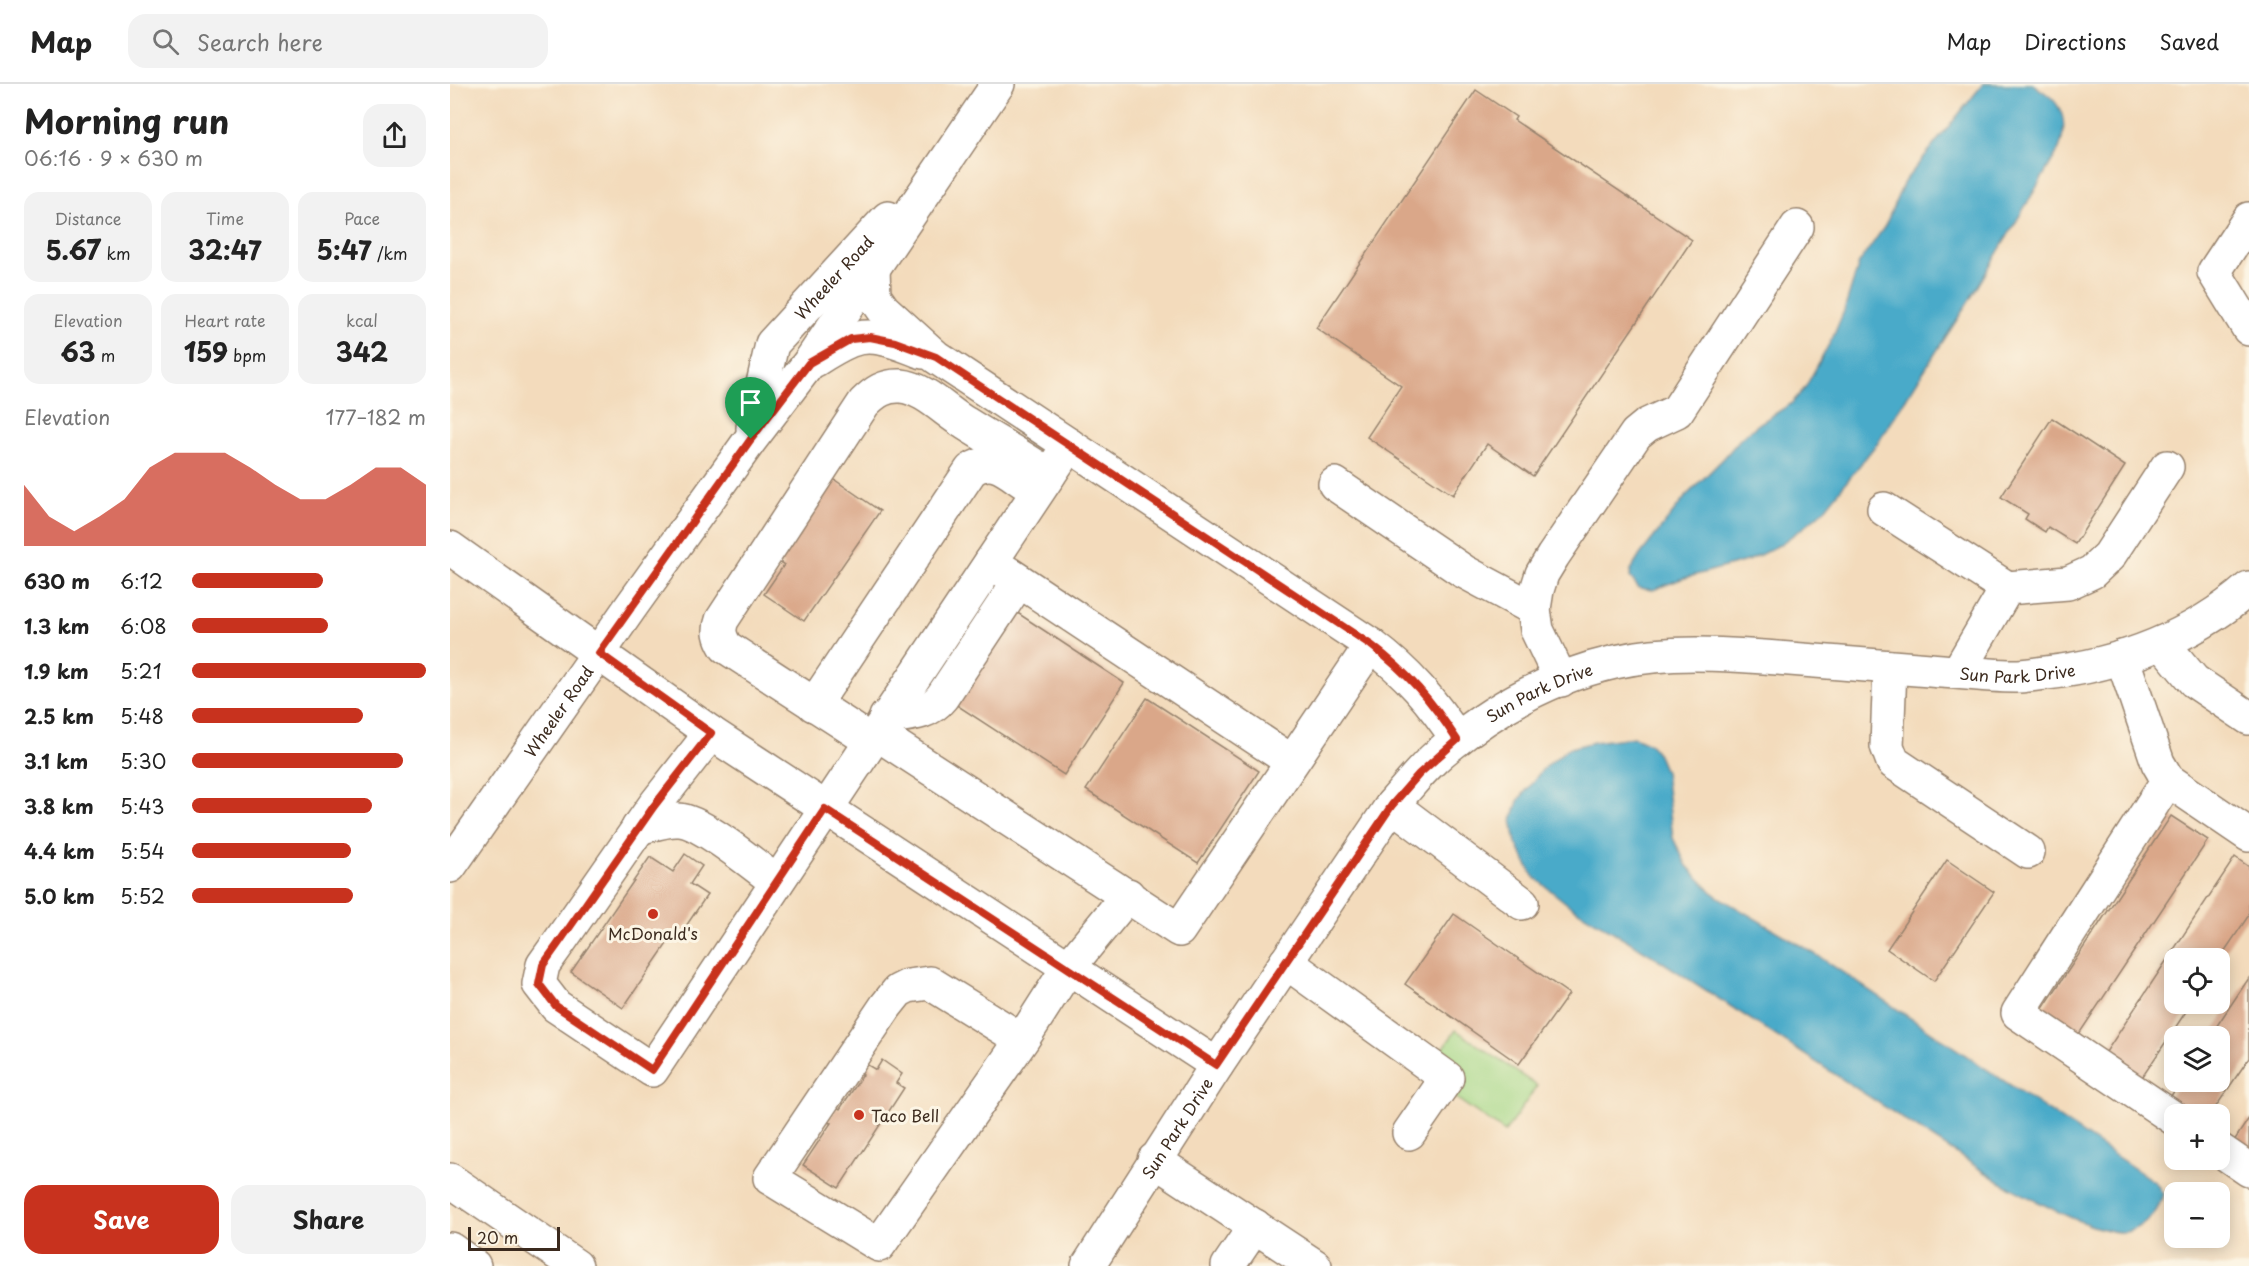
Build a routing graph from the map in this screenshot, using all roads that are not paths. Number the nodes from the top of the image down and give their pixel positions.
1 (998, 84) edge
2 (961, 139) junction
3 (2249, 219) edge
4 (1797, 227) dead end
5 (873, 270) junction
6 (2249, 329) edge
7 (936, 357) junction
8 (809, 363) junction
9 (751, 439) junction
10 (1069, 445) junction
11 (2167, 467) dead end
12 (1044, 483) junction
13 (1335, 484) dead end
14 (1884, 509) dead end
15 (450, 548) edge
16 (991, 562) junction
17 (1019, 581) junction
18 (2007, 588) junction
19 (2249, 588) edge
20 (1534, 609) junction
21 (2162, 643) junction
22 (1371, 645) junction
23 (599, 653) junction
24 (2122, 657) junction
25 (1890, 667) junction
26 (1958, 672) junction
27 (1561, 680) junction
28 (814, 705) junction
29 (2249, 718) edge
30 (878, 730) junction
31 (711, 733) junction
32 (1457, 740) junction
33 (1291, 761) junction
34 (2168, 780) junction
35 (1392, 805) junction
36 (825, 809) junction
37 (638, 828) junction
38 (2249, 835) edge
39 (2028, 852) dead end
40 (450, 866) edge
41 (777, 882) junction
42 (1128, 895) junction
43 (1522, 903) dead end
44 (1286, 962) junction
45 (1068, 968) junction
46 (1022, 1040) junction
47 (1216, 1065) junction
48 (2164, 1112) edge
49 (1409, 1133) dead end
50 (2230, 1157) edge
51 (1154, 1160) junction
52 (2249, 1170) edge
53 (450, 1180) edge
54 (1255, 1226) junction
55 (450, 1249) edge
56 (474, 1266) edge
57 (576, 1266) edge
58 (1088, 1266) edge
59 (1228, 1266) edge
60 (1315, 1266) edge

1 - 2 street, Wheeler Road
2 - 5 street, Wheeler Road
2 - 9 street, Wheeler Road
3 - 6 street
4 - 20 street
5 - 7 street
5 - 8 street, Wheeler Road
7 - 8 street
7 - 10 street
8 - 9 street, Wheeler Road
9 - 23 street, Wheeler Road
10 - 12 street
10 - 22 street
11 - 18 street
12 - 16 street
12 - 28 street
12 - 28 street
13 - 20 street
14 - 18 street
15 - 23 street
16 - 17 street
16 - 30 street
17 - 30 street
17 - 33 street
18 - 26 street
19 - 21 street, Sun Park Drive
20 - 27 street
21 - 24 street, Sun Park Drive
21 - 29 street
22 - 32 street
22 - 33 street
23 - 31 street
23 - 40 street, Wheeler Road
24 - 26 street, Sun Park Drive
24 - 34 street
25 - 26 street, Sun Park Drive
25 - 27 street, Sun Park Drive
25 - 39 street
27 - 32 street, Sun Park Drive
28 - 30 street
30 - 36 street
30 - 42 street
31 - 36 street
31 - 37 street
32 - 35 street, Sun Park Drive
33 - 42 street
34 - 38 street
34 - 48 street
35 - 43 street
35 - 44 street, Sun Park Drive
36 - 41 street
36 - 45 street
37 - 41 street
37 - 41 street
42 - 45 street
44 - 47 street, Sun Park Drive
44 - 49 street
45 - 46 street
45 - 47 street
46 - 46 street
47 - 51 street, Sun Park Drive
50 - 52 street
51 - 54 street
51 - 58 street, Sun Park Drive
53 - 57 street
54 - 59 street
54 - 60 street
55 - 56 street

